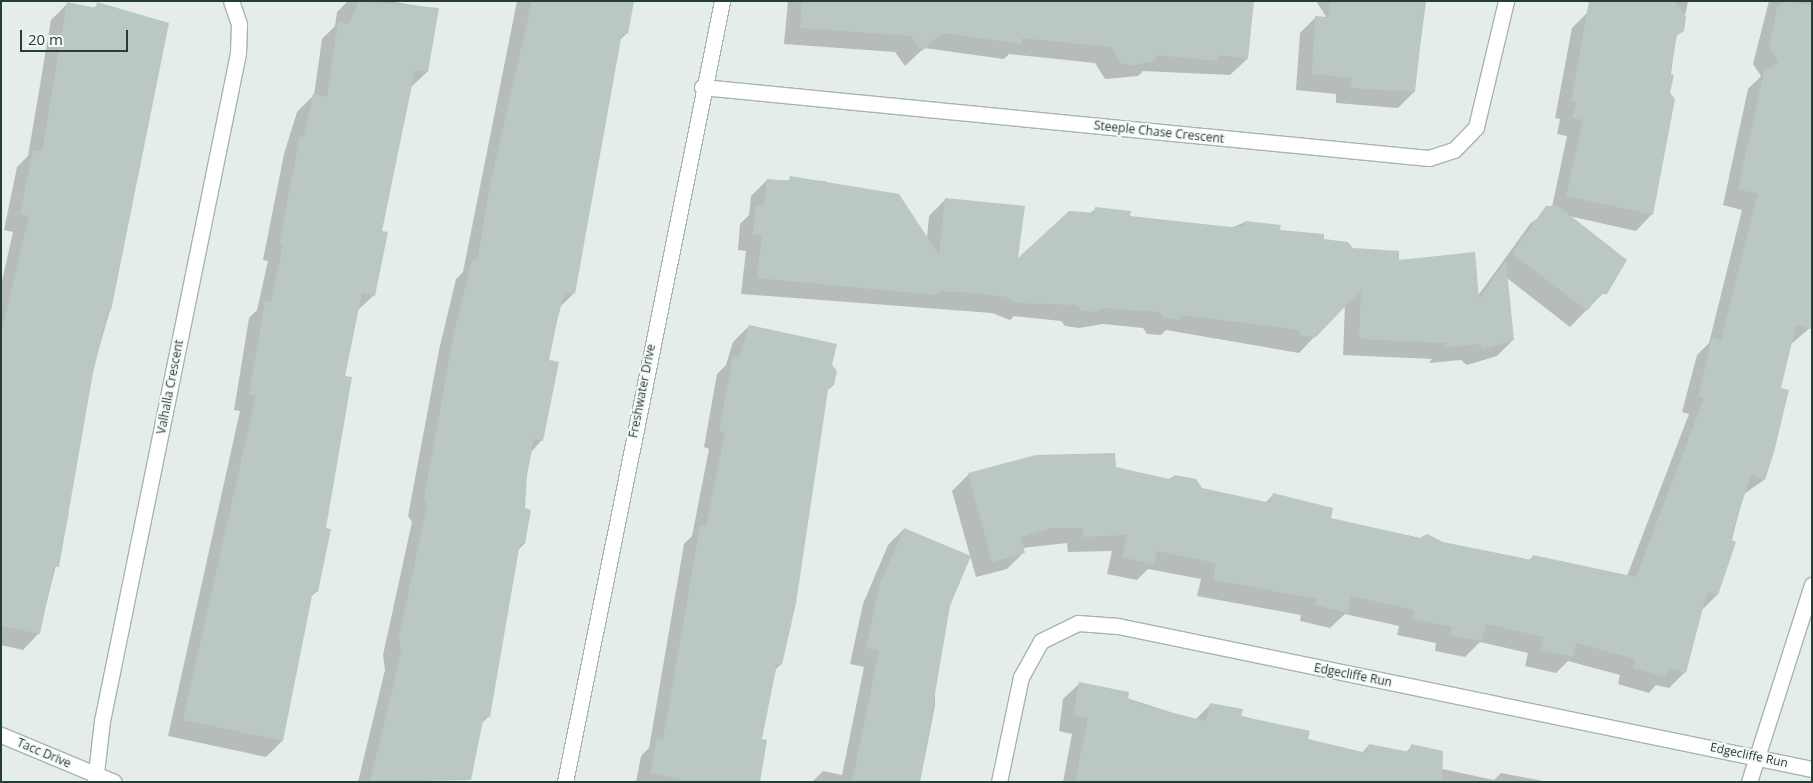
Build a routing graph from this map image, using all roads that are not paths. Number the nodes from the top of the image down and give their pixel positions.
1 (231, 1) edge
2 (722, 1) edge
3 (1506, 1) edge
4 (702, 87) junction
5 (1812, 585) edge
6 (1, 735) edge
7 (1755, 756) junction
8 (1812, 769) edge
9 (95, 778) edge
10 (114, 782) edge
11 (565, 782) edge
12 (998, 782) edge
13 (1749, 782) edge

1 - 9 street, Valhalla Crescent
2 - 4 street, Freshwater Drive
3 - 4 street, Steeple Chase Crescent
4 - 11 street, Freshwater Drive
5 - 7 street
6 - 9 street, Tacc Drive
7 - 8 street, Edgecliffe Run
7 - 12 street, Edgecliffe Run
7 - 13 street
9 - 10 street, Tacc Drive

